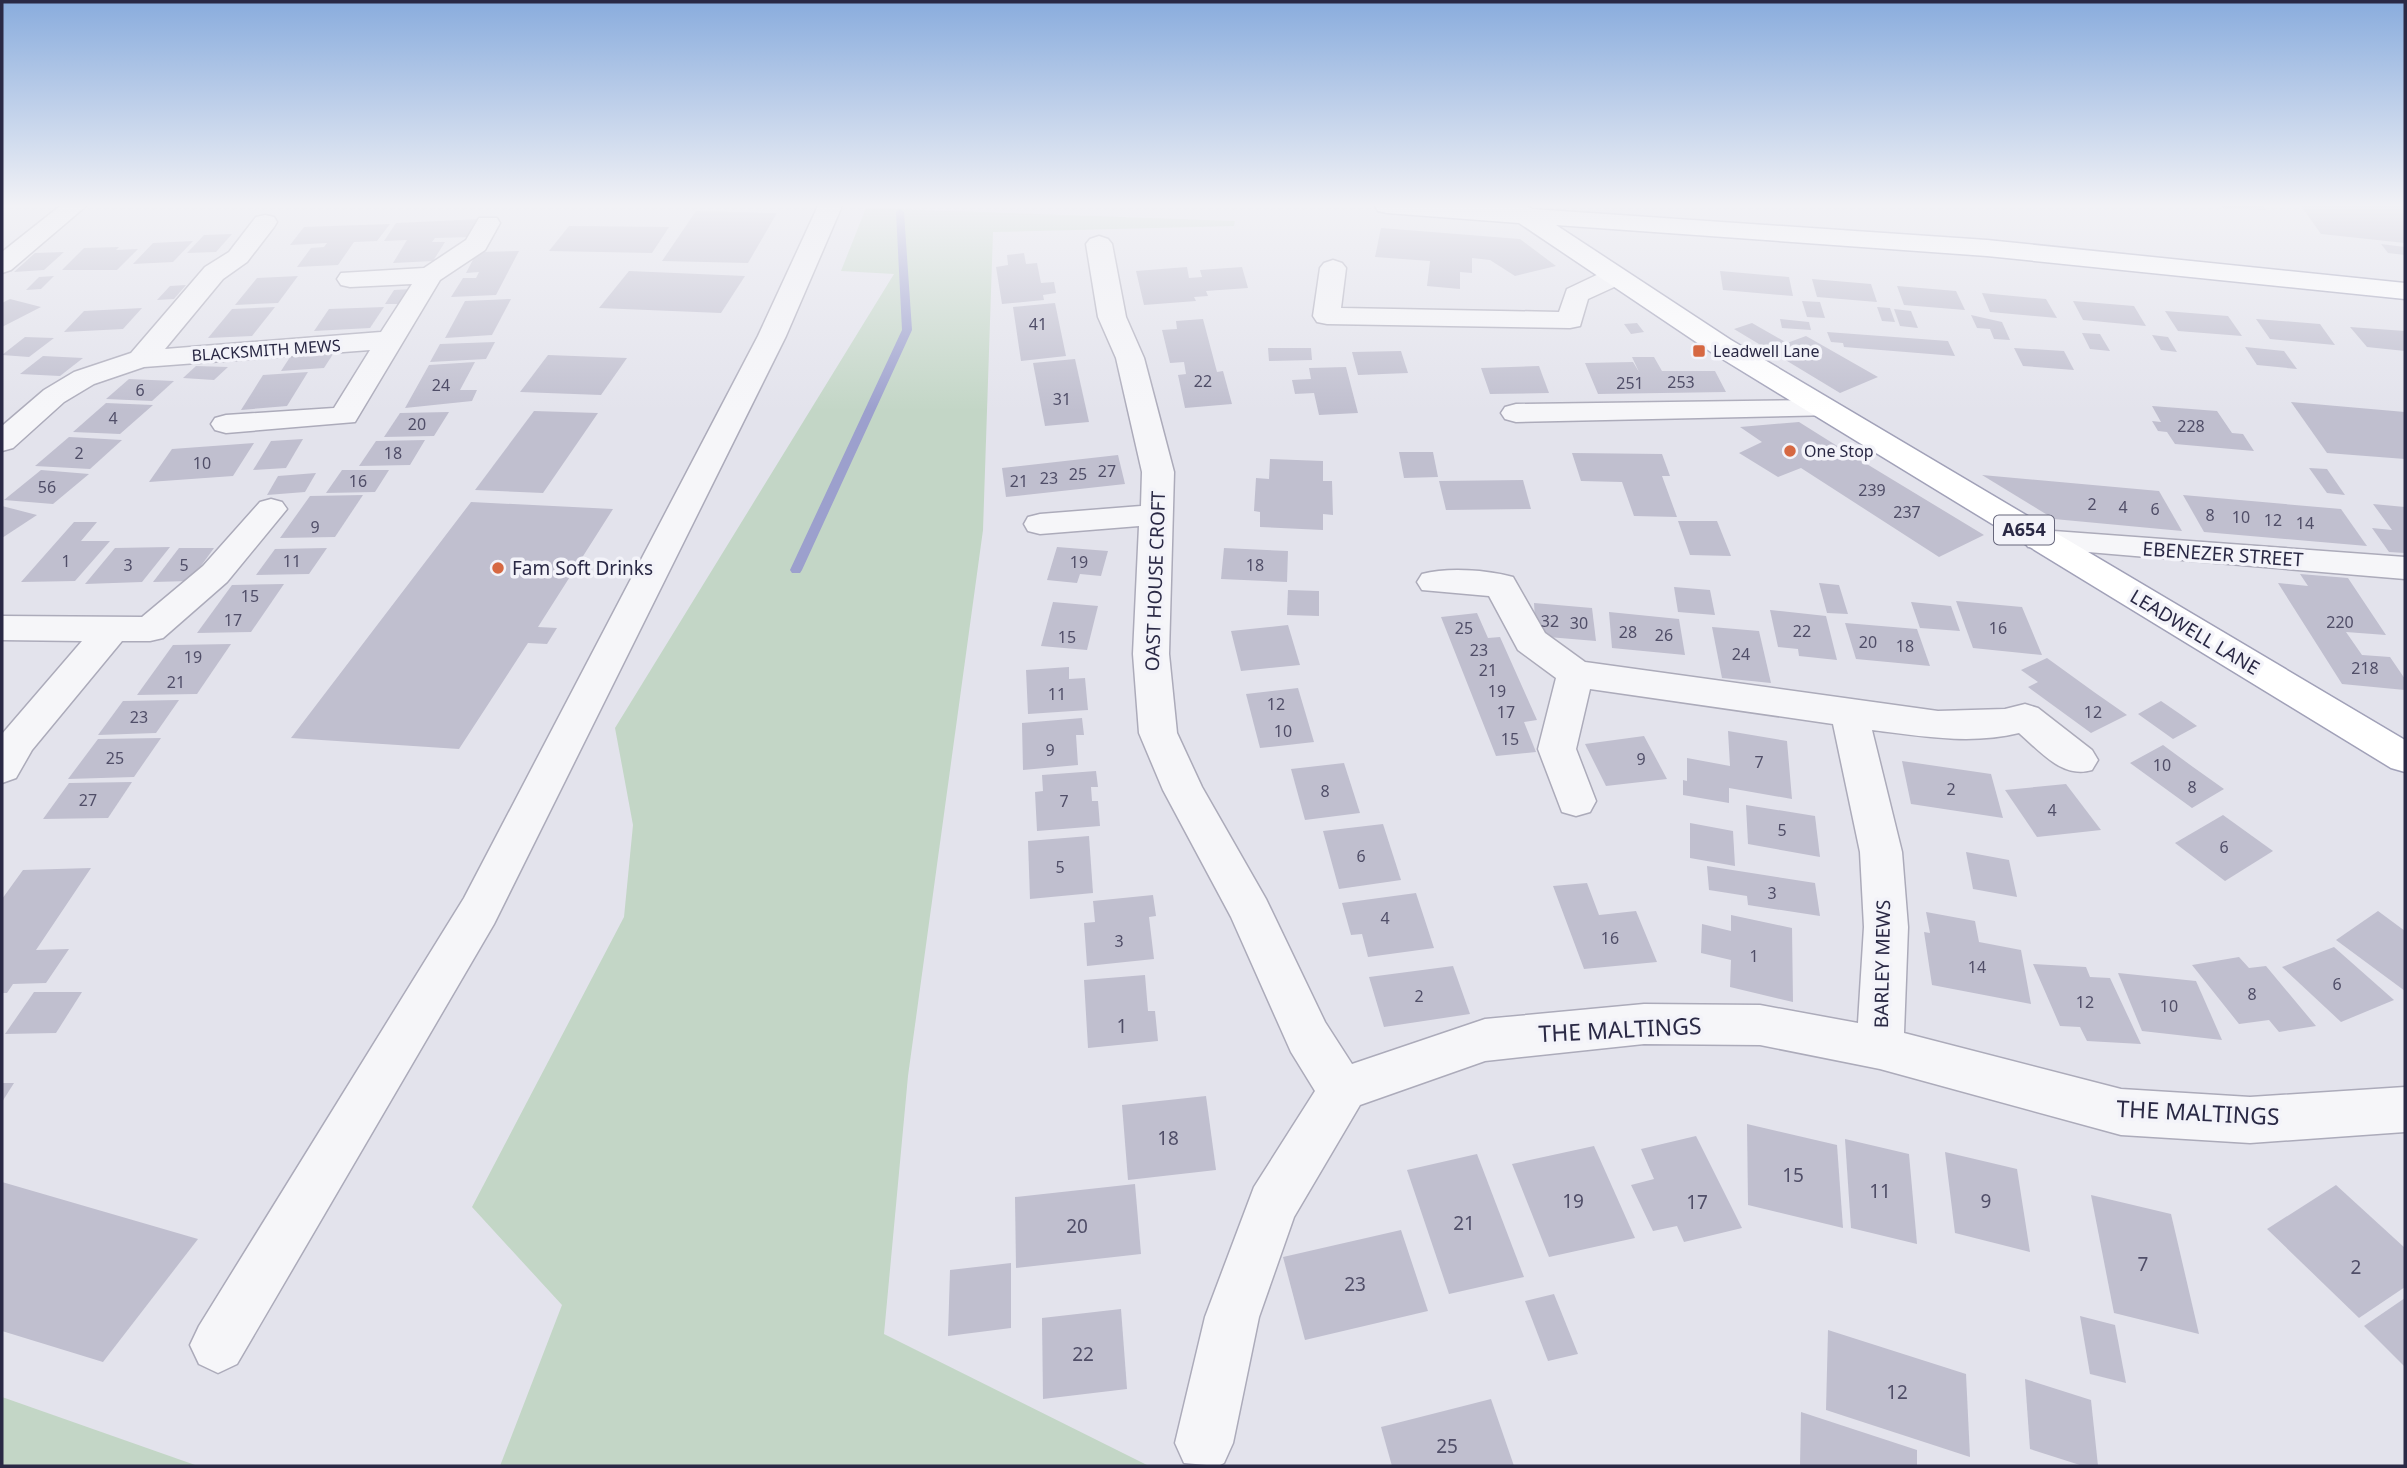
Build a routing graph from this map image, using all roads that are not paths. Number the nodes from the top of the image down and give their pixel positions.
1 (213, 275) edge
2 (430, 275) joint
3 (799, 275) edge
4 (1104, 275) edge
5 (1332, 275) edge
6 (1610, 275) edge
7 (2245, 275) edge
8 (1614, 277) junction
9 (350, 279) dead end
10 (2405, 291) edge
11 (390, 340) junction
12 (141, 359) junction
13 (1825, 409) junction
14 (1516, 413) dead end
15 (226, 424) dead end
16 (2, 442) edge
17 (271, 509) dead end
18 (1158, 515) junction
19 (1040, 524) dead end
20 (2040, 540) junction
21 (2405, 568) edge
22 (1434, 582) dead end
23 (2, 628) edge
24 (110, 631) junction
25 (1575, 674) junction
26 (1850, 715) junction
27 (2405, 758) edge
28 (2078, 760) dead end
29 (2, 768) edge
30 (1576, 801) dead end
31 (1880, 1048) junction
32 (1343, 1089) junction
33 (2405, 1110) edge
34 (218, 1345) dead end
35 (1204, 1443) dead end

1 - 12 street
2 - 9 street
2 - 11 street
3 - 34 street
4 - 18 street, OAST HOUSE CROFT
5 - 8 street
6 - 8 main road, LEADWELL LANE / A654
7 - 10 main road
8 - 13 main road, LEADWELL LANE / A654
11 - 12 street, BLACKSMITH MEWS
11 - 15 street
12 - 16 street, BLACKSMITH MEWS
13 - 14 street
13 - 20 main road, LEADWELL LANE / A654
17 - 24 street
18 - 19 street
18 - 32 street, OAST HOUSE CROFT
20 - 21 street, EBENEZER STREET
20 - 27 main road, LEADWELL LANE / A654
22 - 25 street
23 - 24 street
24 - 29 street
25 - 26 street
25 - 30 street
26 - 28 street
26 - 31 street, BARLEY MEWS
31 - 32 street, THE MALTINGS
31 - 33 street, THE MALTINGS
32 - 35 street

